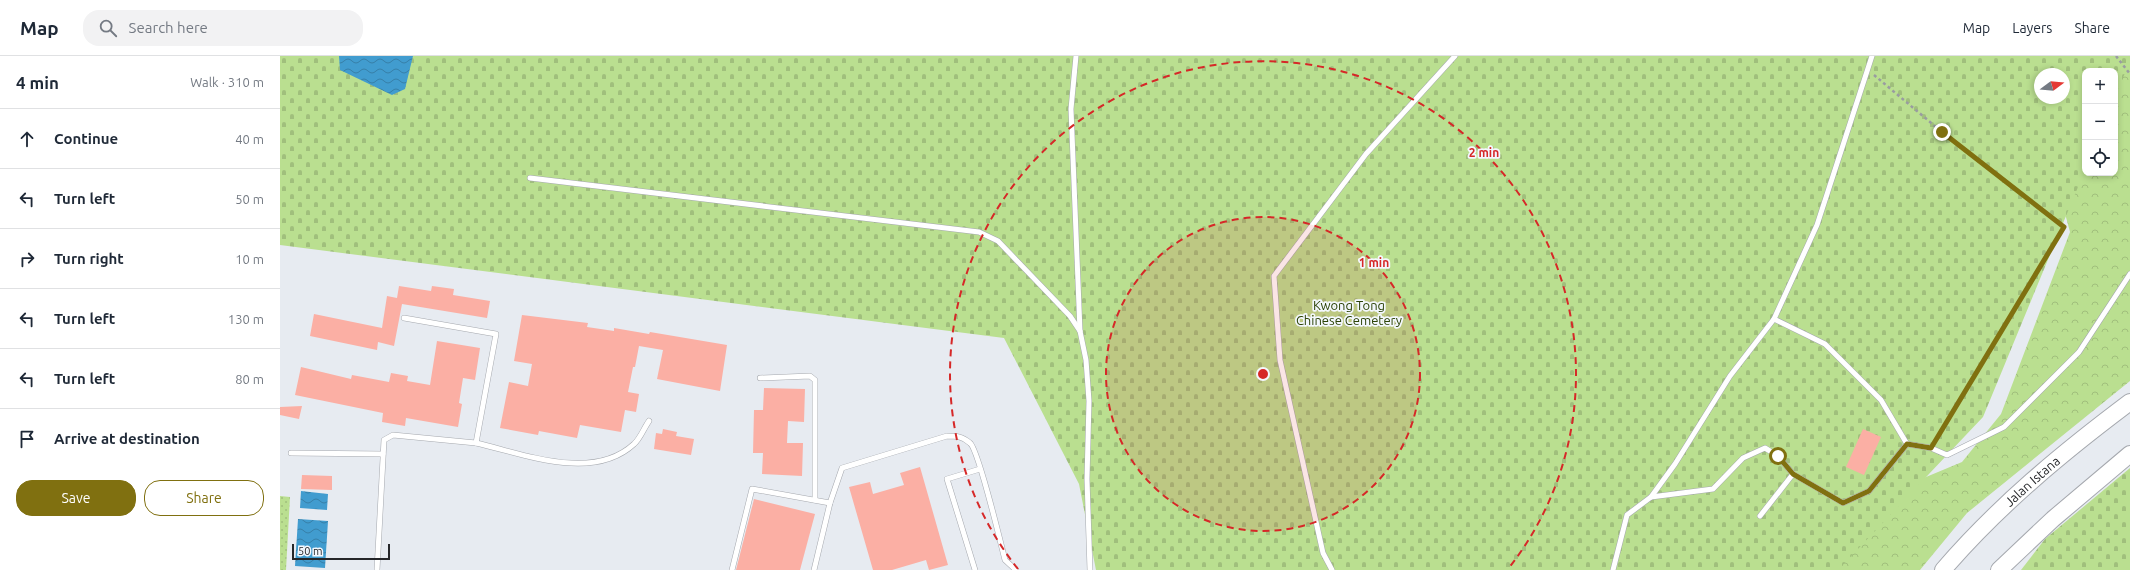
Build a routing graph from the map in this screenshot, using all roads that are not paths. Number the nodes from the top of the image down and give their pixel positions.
1 (1076, 56) edge
2 (1455, 56) edge
3 (1872, 56) edge
4 (530, 178) dead end
5 (2130, 274) edge
6 (404, 318) dead end
7 (1774, 319) junction
8 (1080, 331) junction
9 (760, 378) dead end
10 (2130, 402) edge
11 (649, 421) dead end
12 (476, 443) junction
13 (1907, 444) junction
14 (291, 453) dead end
15 (383, 454) junction
16 (2130, 454) edge
17 (980, 469) junction
18 (1793, 474) junction
19 (1651, 497) junction
20 (815, 500) junction
21 (830, 503) junction
22 (1760, 516) dead end
23 (377, 570) edge
24 (732, 570) edge
25 (814, 570) edge
26 (975, 570) edge
27 (1016, 570) edge
28 (1090, 570) edge
29 (1332, 570) edge
30 (1613, 570) edge
31 (1943, 570) edge
32 (2000, 570) edge

1 - 8 lane
2 - 29 lane
3 - 7 lane
4 - 8 lane
5 - 13 lane
6 - 12 lane
7 - 13 lane
7 - 19 lane
8 - 28 lane
9 - 20 lane
10 - 31 main road, Jalan Istana
11 - 12 lane
12 - 15 lane
13 - 18 lane
14 - 15 lane
15 - 23 lane
16 - 32 main road
17 - 21 lane
17 - 26 lane
17 - 27 lane
18 - 19 lane
18 - 22 lane
19 - 30 lane
20 - 21 lane
20 - 24 lane
21 - 25 lane

